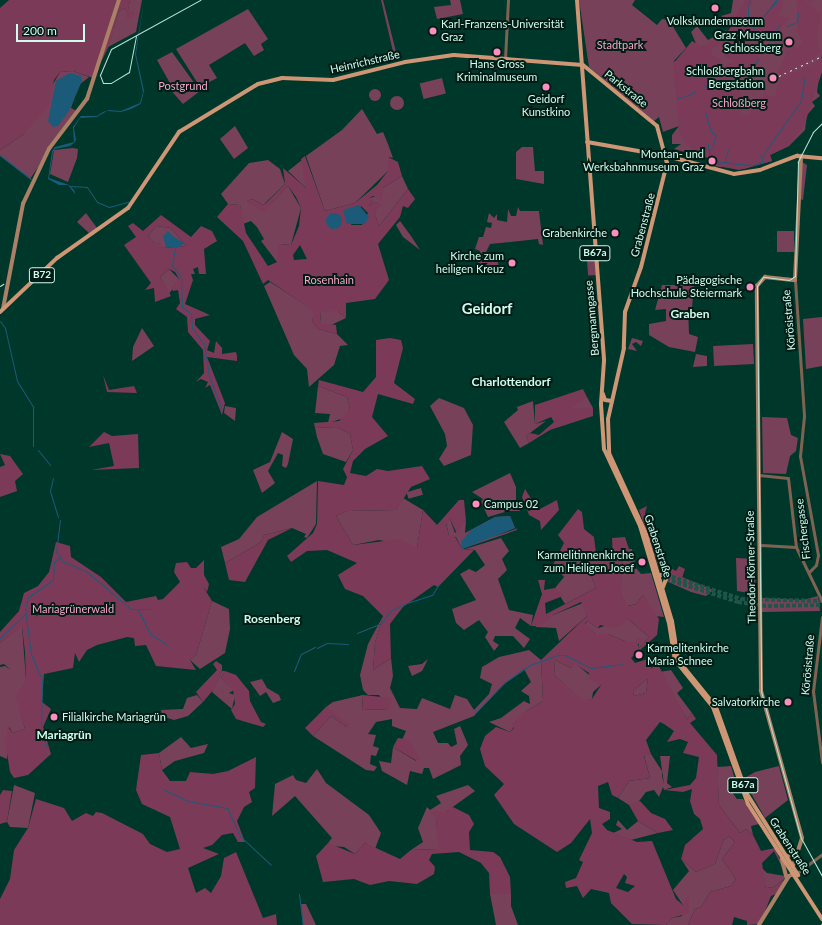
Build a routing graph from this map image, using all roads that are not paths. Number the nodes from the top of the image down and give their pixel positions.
1 (118, 0) edge
2 (508, 0) edge
3 (577, 0) edge
4 (505, 59) junction
5 (583, 65) junction
6 (587, 135) junction
7 (587, 142) junction
8 (597, 144) junction
9 (667, 156) junction
10 (801, 156) junction
11 (822, 158) edge
12 (795, 280) junction
13 (1, 311) edge
14 (603, 394) junction
15 (612, 401) junction
16 (602, 417) junction
17 (607, 434) junction
18 (604, 449) joint
19 (759, 475) junction
20 (806, 481) joint
21 (760, 545) junction
22 (796, 546) junction
23 (809, 572) junction
24 (657, 577) junction
25 (664, 591) junction
26 (822, 599) edge
27 (822, 617) edge
28 (822, 762) edge
29 (779, 850) junction
30 (822, 854) edge
31 (787, 856) junction
32 (796, 856) junction
33 (793, 866) junction
34 (795, 873) junction
35 (787, 879) junction
36 (822, 913) edge
37 (822, 919) edge
38 (759, 925) edge

1 - 13 main road
2 - 4 street
3 - 5 main road, B67a
4 - 5 main road, Heinrichstraße / B72
4 - 13 main road, Heinrichstraße / B72
5 - 6 main road, Bergmanngasse / B67a
5 - 9 main road, Parkstraße / B67a
6 - 7 main road, Bergmanngasse / B67a
6 - 8 main road
7 - 8 main road
7 - 14 main road, Bergmanngasse / B67a
8 - 9 main road
9 - 10 main road
9 - 15 main road, Grabenstraße / B67a
10 - 11 main road
10 - 12 main road, Körösistraße
12 - 19 main road, Theodor-Körner-Straße
12 - 20 street, Körösistraße
14 - 15 main road
14 - 16 main road, Bergmanngasse / B67a
15 - 17 main road, Grabenstraße / B67a
16 - 17 main road
16 - 18 main road, Bergmanngasse / B67a
17 - 24 main road, Grabenstraße / B67a
18 - 24 main road, Grabenstraße / B67a
19 - 21 main road, Theodor-Körner-Straße
19 - 22 street
20 - 23 street, Fischergasse
21 - 22 street
21 - 32 main road, Theodor-Körner-Straße
22 - 23 street
23 - 26 street
24 - 25 main road, Grabenstraße / B67a
24 - 25 main road, B67a
24 - 29 main road, Grabenstraße / B67a
25 - 31 main road, Grabenstraße / B67a
27 - 28 street, Körösistraße
29 - 34 main road, Grabenstraße / B67a
29 - 35 main road
30 - 34 street
31 - 32 main road
31 - 33 main road, Grabenstraße / B67a
32 - 33 main road, Theodor-Körner-Straße
33 - 34 main road, Grabenstraße / B67a
34 - 35 main road
34 - 36 main road, Grabenstraße / B67a
34 - 37 main road, Grabenstraße / B67a
35 - 38 main road

